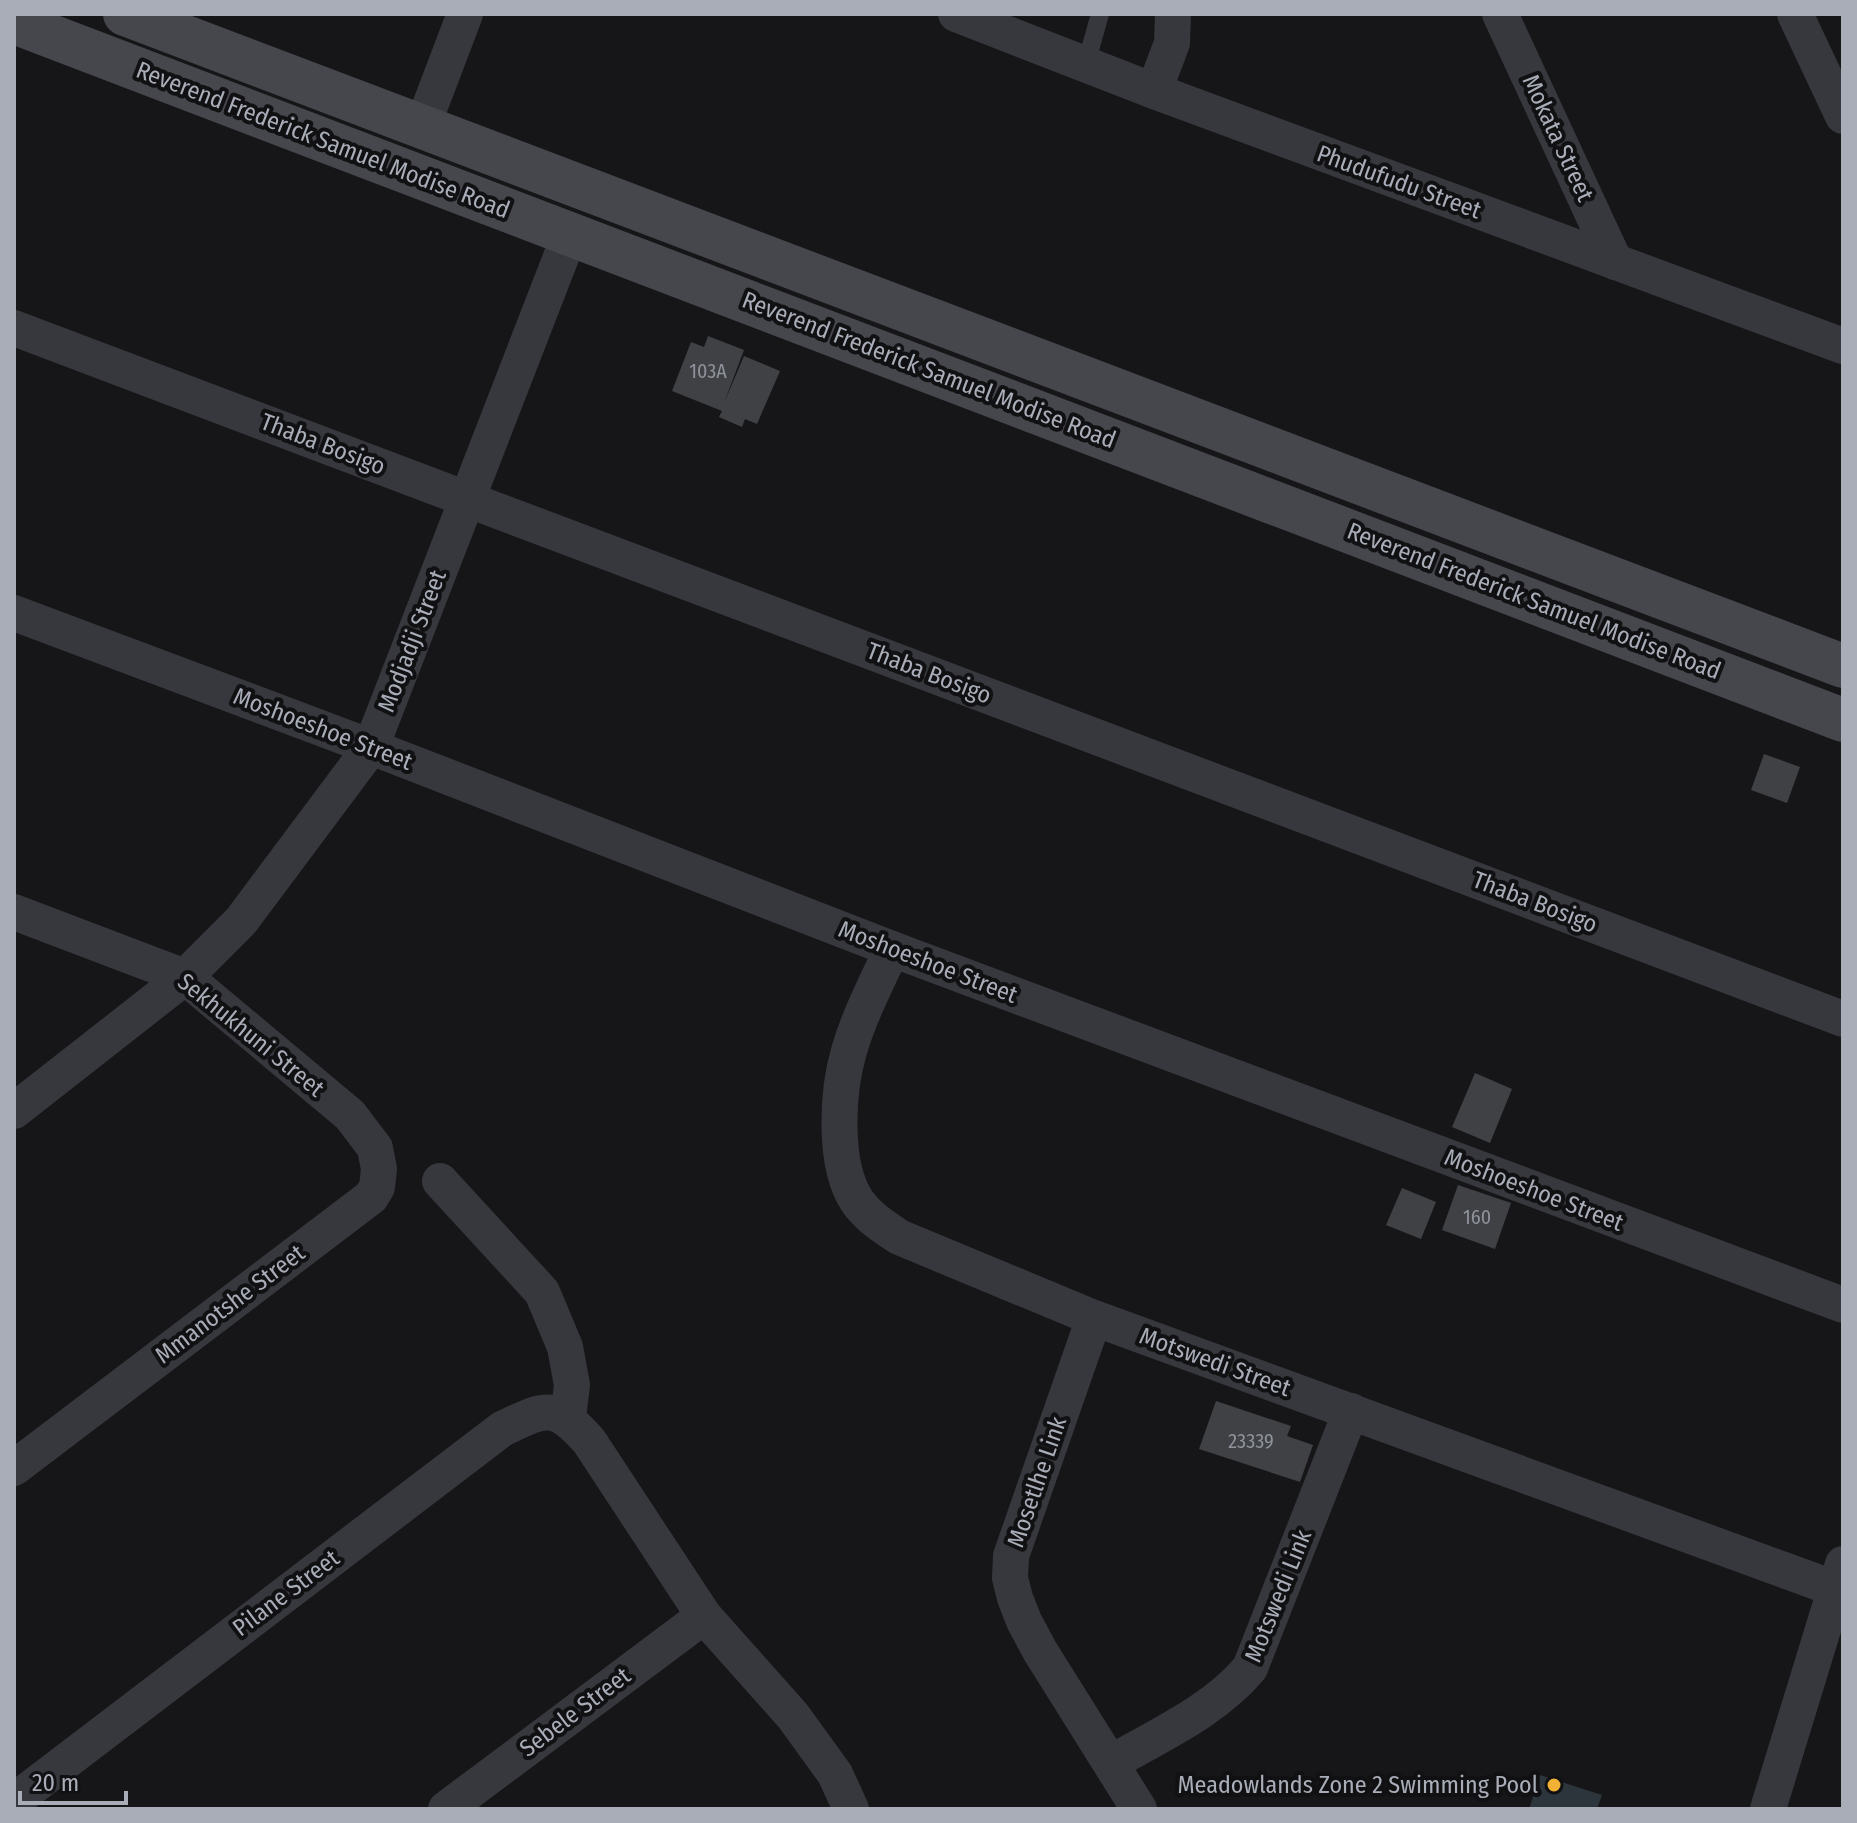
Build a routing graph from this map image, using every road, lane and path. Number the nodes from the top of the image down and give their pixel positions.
1 (125, 14) edge
2 (465, 14) edge
3 (956, 14) edge
4 (1100, 14) edge
5 (1173, 14) edge
6 (1500, 14) edge
7 (1795, 14) edge
8 (14, 22) edge
9 (1086, 64) junction
10 (1154, 91) junction
11 (1843, 116) edge
12 (422, 127) junction
13 (570, 234) junction
14 (1615, 262) junction
15 (14, 328) edge
16 (1843, 346) edge
17 (468, 499) junction
18 (14, 613) edge
19 (1843, 666) edge
20 (1843, 720) edge
21 (371, 747) junction
22 (14, 912) edge
23 (892, 949) junction
24 (185, 977) junction
25 (1843, 1019) edge
26 (14, 1111) edge
27 (350, 1115) joint
28 (440, 1181) dead end
29 (1843, 1305) edge
30 (1094, 1318) junction
31 (1351, 1411) junction
32 (568, 1418) junction
33 (14, 1468) edge
34 (1839, 1576) edge
35 (704, 1616) junction
36 (1111, 1763) junction
37 (14, 1801) edge
38 (446, 1809) edge
39 (851, 1809) edge
40 (1139, 1809) edge
41 (1768, 1809) edge

1 - 12 main road, Reverend Frederick Samuel Modise Road
2 - 12 street
3 - 9 street, Phudufudu Street
4 - 9 lane
5 - 10 street
6 - 14 street, Mokata Street
7 - 11 street
8 - 13 main road, Reverend Frederick Samuel Modise Road
9 - 10 street, Phudufudu Street
10 - 14 street, Phudufudu Street
12 - 19 main road, Reverend Frederick Samuel Modise Road
13 - 17 street, Modjadji Street
13 - 20 main road, Reverend Frederick Samuel Modise Road
14 - 16 street, Phudufudu Street
15 - 17 street, Thaba Bosigo
17 - 21 street, Modjadji Street
17 - 25 street, Thaba Bosigo
18 - 21 street, Moshoeshoe Street
21 - 23 street, Moshoeshoe Street
21 - 24 street, Modjadji Street
22 - 24 street, Sekhukhuni Street
23 - 29 street, Moshoeshoe Street
23 - 30 street, Motswedi Street
24 - 26 street, Modjadji Street
24 - 27 street, Sekhukhuni Street
27 - 33 street, Mmanotshe Street
28 - 32 street
30 - 31 street, Motswedi Street
30 - 36 street, Mosetlhe Link
31 - 34 street, Motswedi Street
31 - 36 street, Motswedi Link
32 - 35 street
32 - 37 street, Pilane Street
34 - 41 street
35 - 38 street, Sebele Street
35 - 39 street
36 - 40 street, Mosetlhe Link

